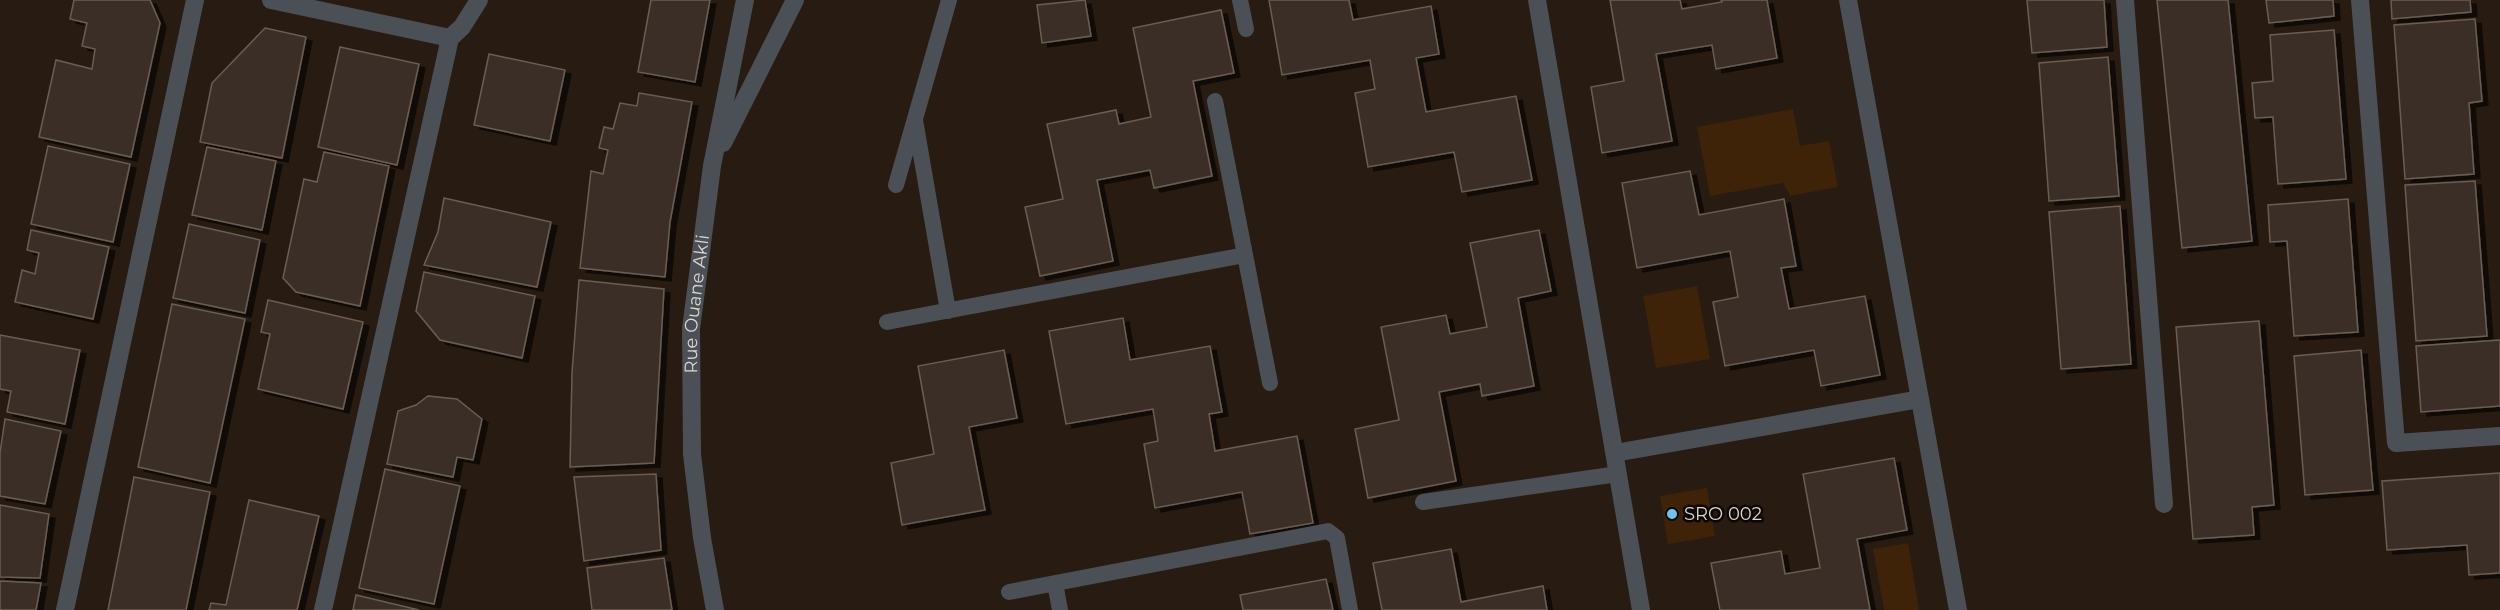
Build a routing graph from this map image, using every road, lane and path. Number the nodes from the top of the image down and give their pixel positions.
1 (195, 0) edge
2 (271, 0) edge
3 (479, 0) edge
4 (746, 0) edge
5 (795, 0) edge
6 (949, 0) edge
7 (1240, 0) edge
8 (1537, 0) edge
9 (1848, 0) edge
10 (2125, 0) edge
11 (2360, 0) edge
12 (1246, 29) dead end
13 (450, 38) junction
14 (1215, 101) dead end
15 (915, 120) junction
16 (712, 166) junction
17 (896, 185) dead end
18 (1245, 255) junction
19 (948, 311) junction
20 (887, 322) dead end
21 (1270, 382) dead end
22 (1920, 399) junction
23 (2500, 436) edge
24 (1615, 453) junction
25 (1618, 474) junction
26 (1423, 502) dead end
27 (2164, 504) dead end
28 (1055, 583) junction
29 (1009, 592) dead end
30 (65, 610) edge
31 (323, 610) edge
32 (715, 610) edge
33 (1060, 610) edge
34 (1350, 610) edge
35 (1641, 610) edge
36 (1958, 610) edge

1 - 30 street
2 - 13 street
3 - 13 street
4 - 16 street, Rue Ouane Akli
5 - 16 street
6 - 15 lane
7 - 12 lane
8 - 24 street
9 - 22 street
10 - 27 street
11 - 23 street
13 - 31 street
14 - 18 lane
15 - 17 lane
15 - 19 lane
16 - 32 street, Rue Ouane Akli
18 - 19 lane
18 - 21 lane
19 - 20 lane
22 - 24 street
22 - 36 street
24 - 25 street
25 - 26 lane
25 - 35 street
28 - 29 lane
28 - 33 lane
28 - 34 lane

